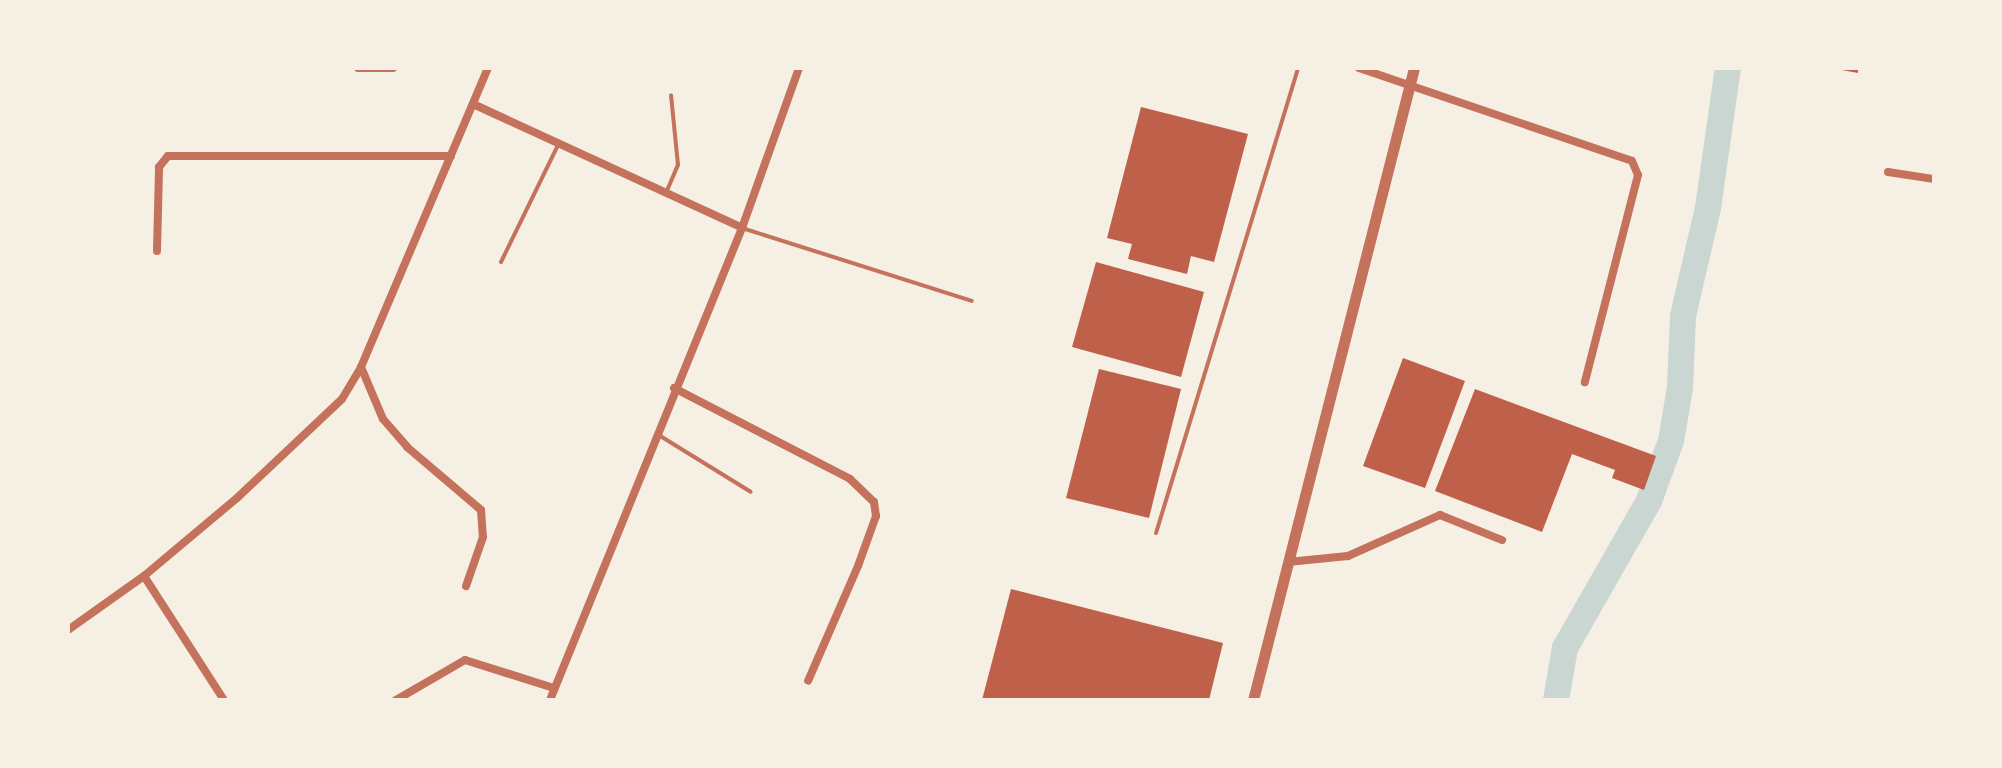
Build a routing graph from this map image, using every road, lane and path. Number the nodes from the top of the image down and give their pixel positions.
1 (358, 68) edge
2 (393, 68) edge
3 (488, 68) edge
4 (799, 68) edge
5 (1298, 68) edge
6 (1359, 68) edge
7 (1414, 68) edge
8 (1410, 85) junction
9 (671, 95) dead end
10 (473, 104) junction
11 (559, 143) junction
12 (451, 156) junction
13 (1888, 172) dead end
14 (1934, 179) edge
15 (666, 193) junction
16 (742, 228) junction
17 (157, 251) dead end
18 (501, 262) dead end
19 (972, 301) dead end
20 (361, 367) junction
21 (1585, 382) dead end
22 (674, 388) junction
23 (655, 433) junction
24 (751, 492) dead end
25 (1156, 533) dead end
26 (1502, 540) dead end
27 (1288, 562) junction
28 (144, 576) junction
29 (466, 586) dead end
30 (68, 630) edge
31 (808, 681) dead end
32 (554, 688) junction
33 (224, 700) edge
34 (396, 700) edge
35 (550, 700) edge
36 (1253, 700) edge

1 - 2 street
3 - 10 street
4 - 16 street
5 - 25 lane
6 - 8 street
7 - 8 street
8 - 21 street
8 - 27 street
9 - 15 lane
10 - 11 street
10 - 12 street
11 - 15 street
11 - 18 lane
12 - 17 street
12 - 20 street
13 - 14 street
15 - 16 street
16 - 19 lane
16 - 22 street
20 - 28 street
20 - 29 street
22 - 23 street
22 - 31 street
23 - 24 lane
23 - 32 street
26 - 27 street
27 - 36 street
28 - 30 street
28 - 33 street
32 - 34 street
32 - 35 street

